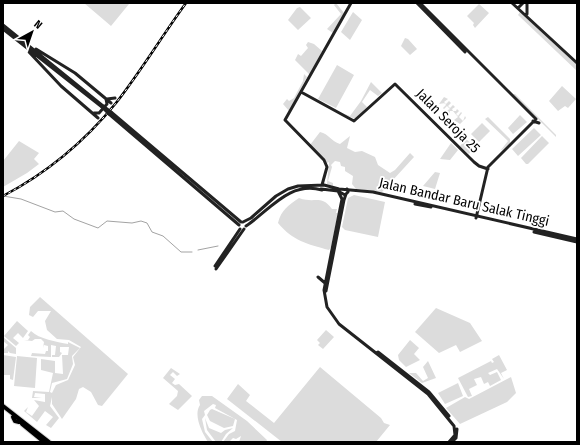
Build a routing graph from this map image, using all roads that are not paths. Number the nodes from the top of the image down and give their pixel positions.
1 (351, 3) edge
2 (417, 3) edge
3 (420, 3) edge
4 (514, 3) edge
5 (523, 3) edge
6 (527, 3) edge
7 (520, 9) junction
8 (527, 14) junction
9 (3, 25) edge
10 (3, 29) edge
11 (22, 42) junction
12 (477, 60) junction
13 (577, 62) edge
14 (301, 92) junction
15 (105, 98) junction
16 (115, 98) dead end
17 (111, 103) dead end
18 (93, 112) junction
19 (98, 118) dead end
20 (534, 120) junction
21 (94, 121) dead end
22 (540, 122) dead end
23 (488, 169) junction
24 (325, 178) junction
25 (315, 184) junction
26 (323, 185) junction
27 (322, 190) junction
28 (338, 191) junction
29 (347, 192) junction
30 (478, 209) junction
31 (468, 214) junction
32 (476, 217) junction
33 (485, 218) junction
34 (242, 226) junction
35 (577, 241) edge
36 (333, 249) junction
37 (215, 268) dead end
38 (327, 273) junction
39 (325, 283) junction
40 (3, 406) edge
41 (3, 409) edge
42 (47, 441) edge
43 (449, 442) edge
44 (452, 442) edge

1 - 14 street
2 - 12 street
3 - 12 street
4 - 7 street
5 - 7 street
6 - 7 street
6 - 8 street
7 - 8 street
7 - 13 street
8 - 13 street
9 - 11 street
10 - 11 street
11 - 15 street
11 - 18 street
11 - 34 street, bridge
12 - 20 street
14 - 23 street, Jalan Seroja 25
14 - 24 street
15 - 16 street
15 - 17 street
15 - 18 street
18 - 19 street
18 - 21 street
20 - 22 street
20 - 23 street
23 - 30 street
24 - 25 street
24 - 26 street
25 - 26 street
25 - 34 street
26 - 27 street
26 - 29 street
27 - 28 street
27 - 34 street
28 - 29 street
28 - 36 street
29 - 31 street, Jalan Bandar Baru Salak Tinggi
29 - 32 street, Jalan Bandar Baru Salak Tinggi
29 - 36 street
30 - 31 street
30 - 32 street
30 - 33 street
31 - 32 street, Jalan Bandar Baru Salak Tinggi
32 - 33 street, Jalan Bandar Baru Salak Tinggi
32 - 35 street, Jalan Bandar Baru Salak Tinggi
33 - 35 street, Jalan Bandar Baru Salak Tinggi
34 - 37 street
36 - 38 street
36 - 44 street
38 - 39 street
38 - 39 street
39 - 43 street
40 - 42 main road
41 - 42 main road

